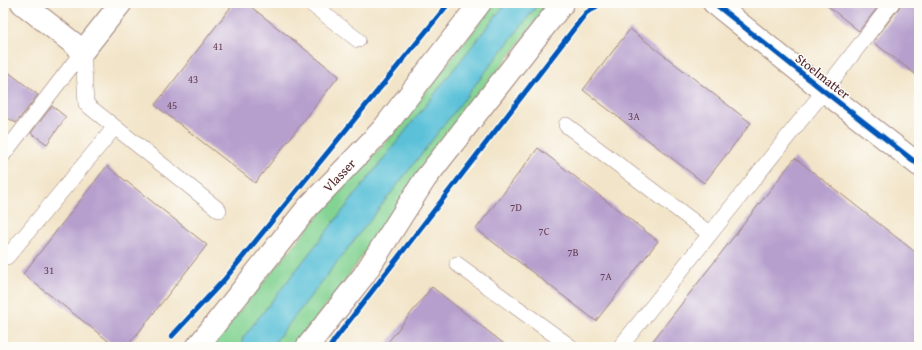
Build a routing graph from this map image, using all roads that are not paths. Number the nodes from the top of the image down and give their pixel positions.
1 (22, 3) edge
2 (121, 3) edge
3 (310, 3) edge
4 (480, 3) edge
5 (563, 3) edge
6 (714, 3) edge
7 (892, 3) edge
8 (358, 40) dead end
9 (83, 51) junction
10 (824, 91) junction
11 (566, 125) dead end
12 (115, 127) junction
13 (3, 155) edge
14 (919, 165) edge
15 (219, 210) dead end
16 (710, 234) junction
17 (7, 257) dead end
18 (458, 264) dead end
19 (197, 347) edge
20 (307, 347) edge
21 (571, 347) edge
22 (620, 347) edge

1 - 9 street
2 - 9 street
3 - 8 lane
4 - 19 street, Vlasser
5 - 20 street
6 - 10 street, Stoelmatter
7 - 10 lane
9 - 12 lane
9 - 13 lane
10 - 14 street, Stoelmatter
10 - 16 lane
11 - 16 lane
12 - 15 lane
12 - 17 lane
16 - 22 lane
18 - 21 lane

